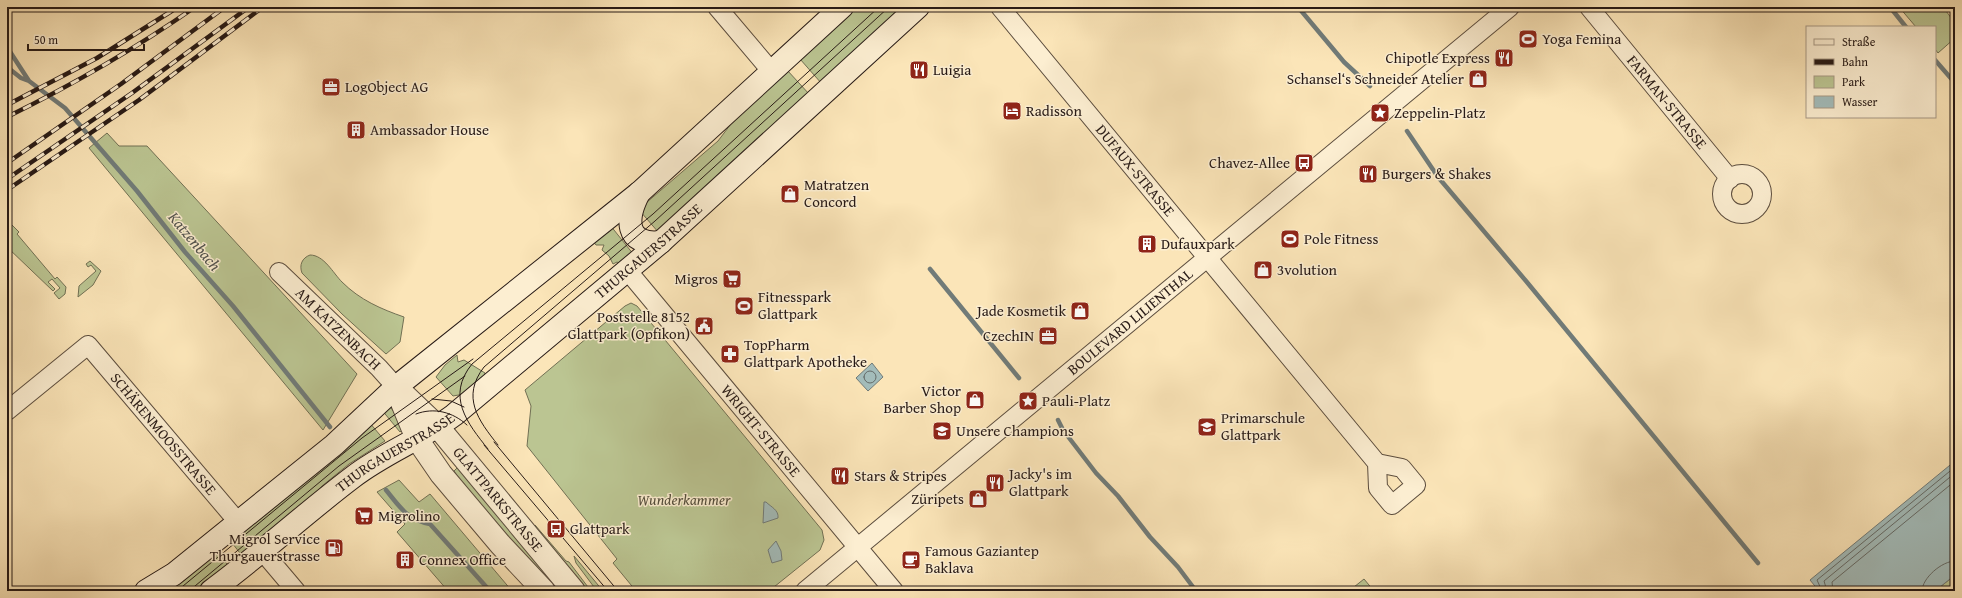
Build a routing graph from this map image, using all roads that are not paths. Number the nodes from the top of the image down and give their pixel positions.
1 (717, 7) edge
2 (842, 7) edge
3 (918, 7) edge
4 (1000, 7) edge
5 (1510, 7) edge
6 (1589, 7) edge
7 (772, 72) junction
8 (1730, 179) dead end
9 (639, 193) junction
10 (661, 242) junction
11 (1207, 258) junction
12 (627, 270) junction
13 (279, 272) dead end
14 (396, 387) junction
15 (7, 411) edge
16 (438, 427) junction
17 (417, 439) junction
18 (1377, 463) dead end
19 (238, 522) junction
20 (858, 548) junction
21 (263, 552) junction
22 (146, 591) edge
23 (211, 591) edge
24 (296, 591) edge
25 (544, 591) edge
26 (574, 591) edge
27 (805, 591) edge
28 (894, 591) edge

1 - 7 street
2 - 7 main road
3 - 10 main road, THURGAUERSTRASSE
4 - 11 street, DUFAUX-STRASSE
5 - 11 street, BOULEVARD LILIENTHAL
6 - 8 street, FARMAN-STRASSE
7 - 9 main road
9 - 10 main road
9 - 14 main road
10 - 12 main road, THURGAUERSTRASSE
11 - 18 street, DUFAUX-STRASSE
11 - 20 street, BOULEVARD LILIENTHAL
12 - 16 main road, THURGAUERSTRASSE
12 - 20 street, WRIGHT-STRASSE
13 - 14 street, AM KATZENBACH
14 - 16 main road, GLATTPARKSTRASSE
14 - 17 main road, GLATTPARKSTRASSE
14 - 19 main road
15 - 19 street, SCHÄRENMOOSSTRASSE
16 - 17 main road, THURGAUERSTRASSE
16 - 26 main road, GLATTPARKSTRASSE
17 - 21 main road, THURGAUERSTRASSE
17 - 25 main road, GLATTPARKSTRASSE
19 - 22 main road
20 - 27 street, BOULEVARD LILIENTHAL
20 - 28 street, WRIGHT-STRASSE
21 - 23 main road, THURGAUERSTRASSE
21 - 24 street

